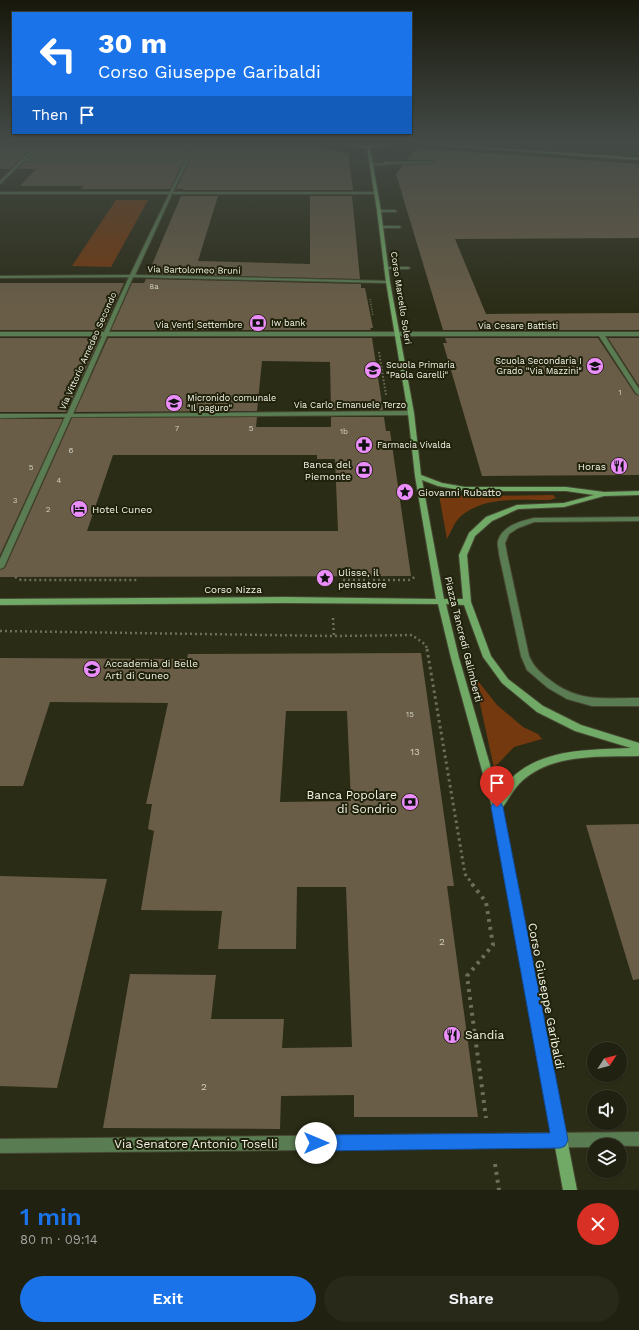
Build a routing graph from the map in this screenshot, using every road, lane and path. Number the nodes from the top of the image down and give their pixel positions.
1 (167, 200) edge
2 (377, 200) edge
3 (566, 200) dead end
4 (583, 200) dead end
5 (610, 200) dead end
6 (625, 200) dead end
7 (379, 211) junction
8 (395, 211) dead end
9 (381, 227) junction
10 (399, 227) dead end
11 (386, 268) junction
12 (408, 268) dead end
13 (132, 276) junction
14 (0, 277) edge
15 (388, 282) junction
16 (107, 333) junction
17 (0, 334) edge
18 (398, 334) junction
19 (601, 334) junction
20 (639, 334) edge
21 (639, 393) edge
22 (411, 413) junction
23 (69, 415) junction
24 (0, 416) edge
25 (418, 476) junction
26 (639, 493) edge
27 (604, 494) junction
28 (639, 519) edge
29 (0, 567) edge
30 (415, 570) dead end
31 (13, 571) dead end
32 (141, 580) dead end
33 (340, 580) dead end
34 (0, 602) edge
35 (441, 602) junction
36 (467, 602) junction
37 (0, 631) edge
38 (639, 702) edge
39 (639, 747) edge
40 (639, 752) edge
41 (497, 807) junction
42 (484, 1102) dead end
43 (639, 1139) edge
44 (560, 1140) junction
45 (0, 1146) edge
46 (570, 1190) edge

1 - 13 street, Via Vittorio Amedeo Secondo
2 - 7 street, Corso Marcello Soleri
3 - 4 path
5 - 6 path
7 - 8 street
7 - 9 street, Corso Marcello Soleri
9 - 10 street
9 - 11 street, Corso Marcello Soleri
11 - 12 street
11 - 15 street, Corso Marcello Soleri
13 - 14 street, Via Bartolomeo Bruni
13 - 15 street, Via Bartolomeo Bruni
13 - 16 street, Via Vittorio Amedeo Secondo
15 - 18 street, Corso Marcello Soleri
16 - 17 street, Via Venti Settembre
16 - 18 street, Via Venti Settembre
16 - 23 street, Via Vittorio Amedeo Secondo
18 - 19 street, Via Cesare Battisti
18 - 22 street, Corso Marcello Soleri
19 - 20 street, Via Cesare Battisti
19 - 21 street
22 - 23 street, Via Carlo Emanuele Terzo
22 - 25 street, Corso Marcello Soleri
23 - 24 street, Via Carlo Emanuele Terzo
23 - 29 street, Via Vittorio Amedeo Secondo
25 - 27 street, Piazza Tancredi Galimberti
25 - 35 street, Piazza Tancredi Galimberti
26 - 27 street, Piazza Tancredi Galimberti
27 - 36 street, Piazza Tancredi Galimberti
28 - 38 street
30 - 33 path
31 - 32 path
34 - 35 street, Corso Nizza
35 - 36 street, Corso Nizza
35 - 41 street, Piazza Tancredi Galimberti
36 - 39 street, Piazza Tancredi Galimberti
37 - 42 path
40 - 41 street
41 - 44 street, Corso Giuseppe Garibaldi
43 - 44 street, Via Senatore Antonio Toselli
44 - 45 street, Via Senatore Antonio Toselli
44 - 46 street, Corso Giuseppe Garibaldi

